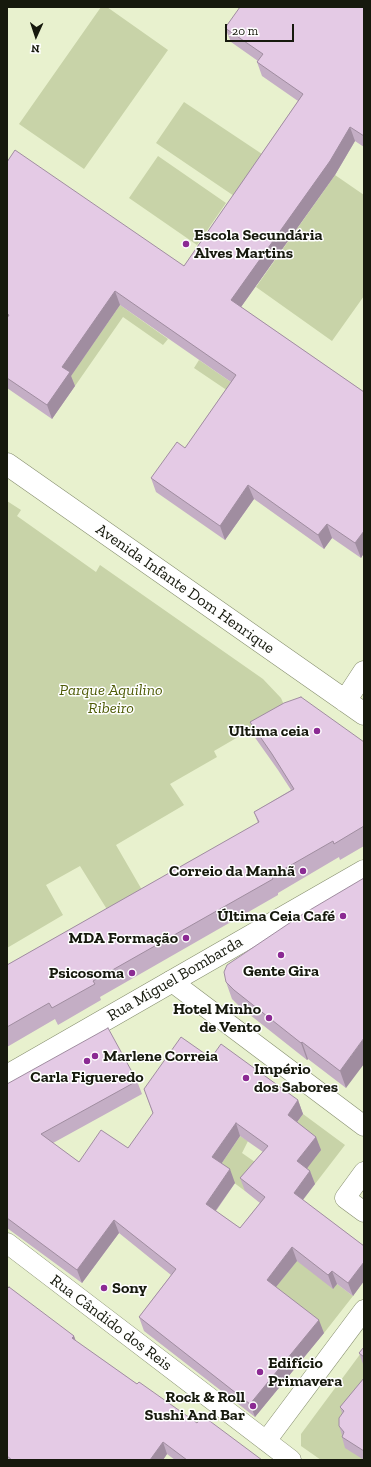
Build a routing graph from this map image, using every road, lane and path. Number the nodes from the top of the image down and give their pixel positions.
1 (7, 464) edge
2 (364, 672) edge
3 (344, 701) junction
4 (364, 714) edge
5 (364, 871) edge
6 (171, 981) junction
7 (7, 1076) edge
8 (364, 1126) edge
9 (364, 1172) edge
10 (364, 1212) edge
11 (7, 1243) edge
12 (364, 1310) edge
13 (266, 1441) junction
14 (291, 1460) edge

1 - 3 main road, Avenida Infante Dom Henrique
2 - 3 main road
3 - 4 main road, Avenida Infante Dom Henrique
5 - 6 main road, Rua Miguel Bombarda
6 - 7 main road, Rua Miguel Bombarda
6 - 8 street
9 - 10 street
11 - 13 street, Rua Cândido dos Reis
12 - 13 street
13 - 14 street, Rua Cândido dos Reis

